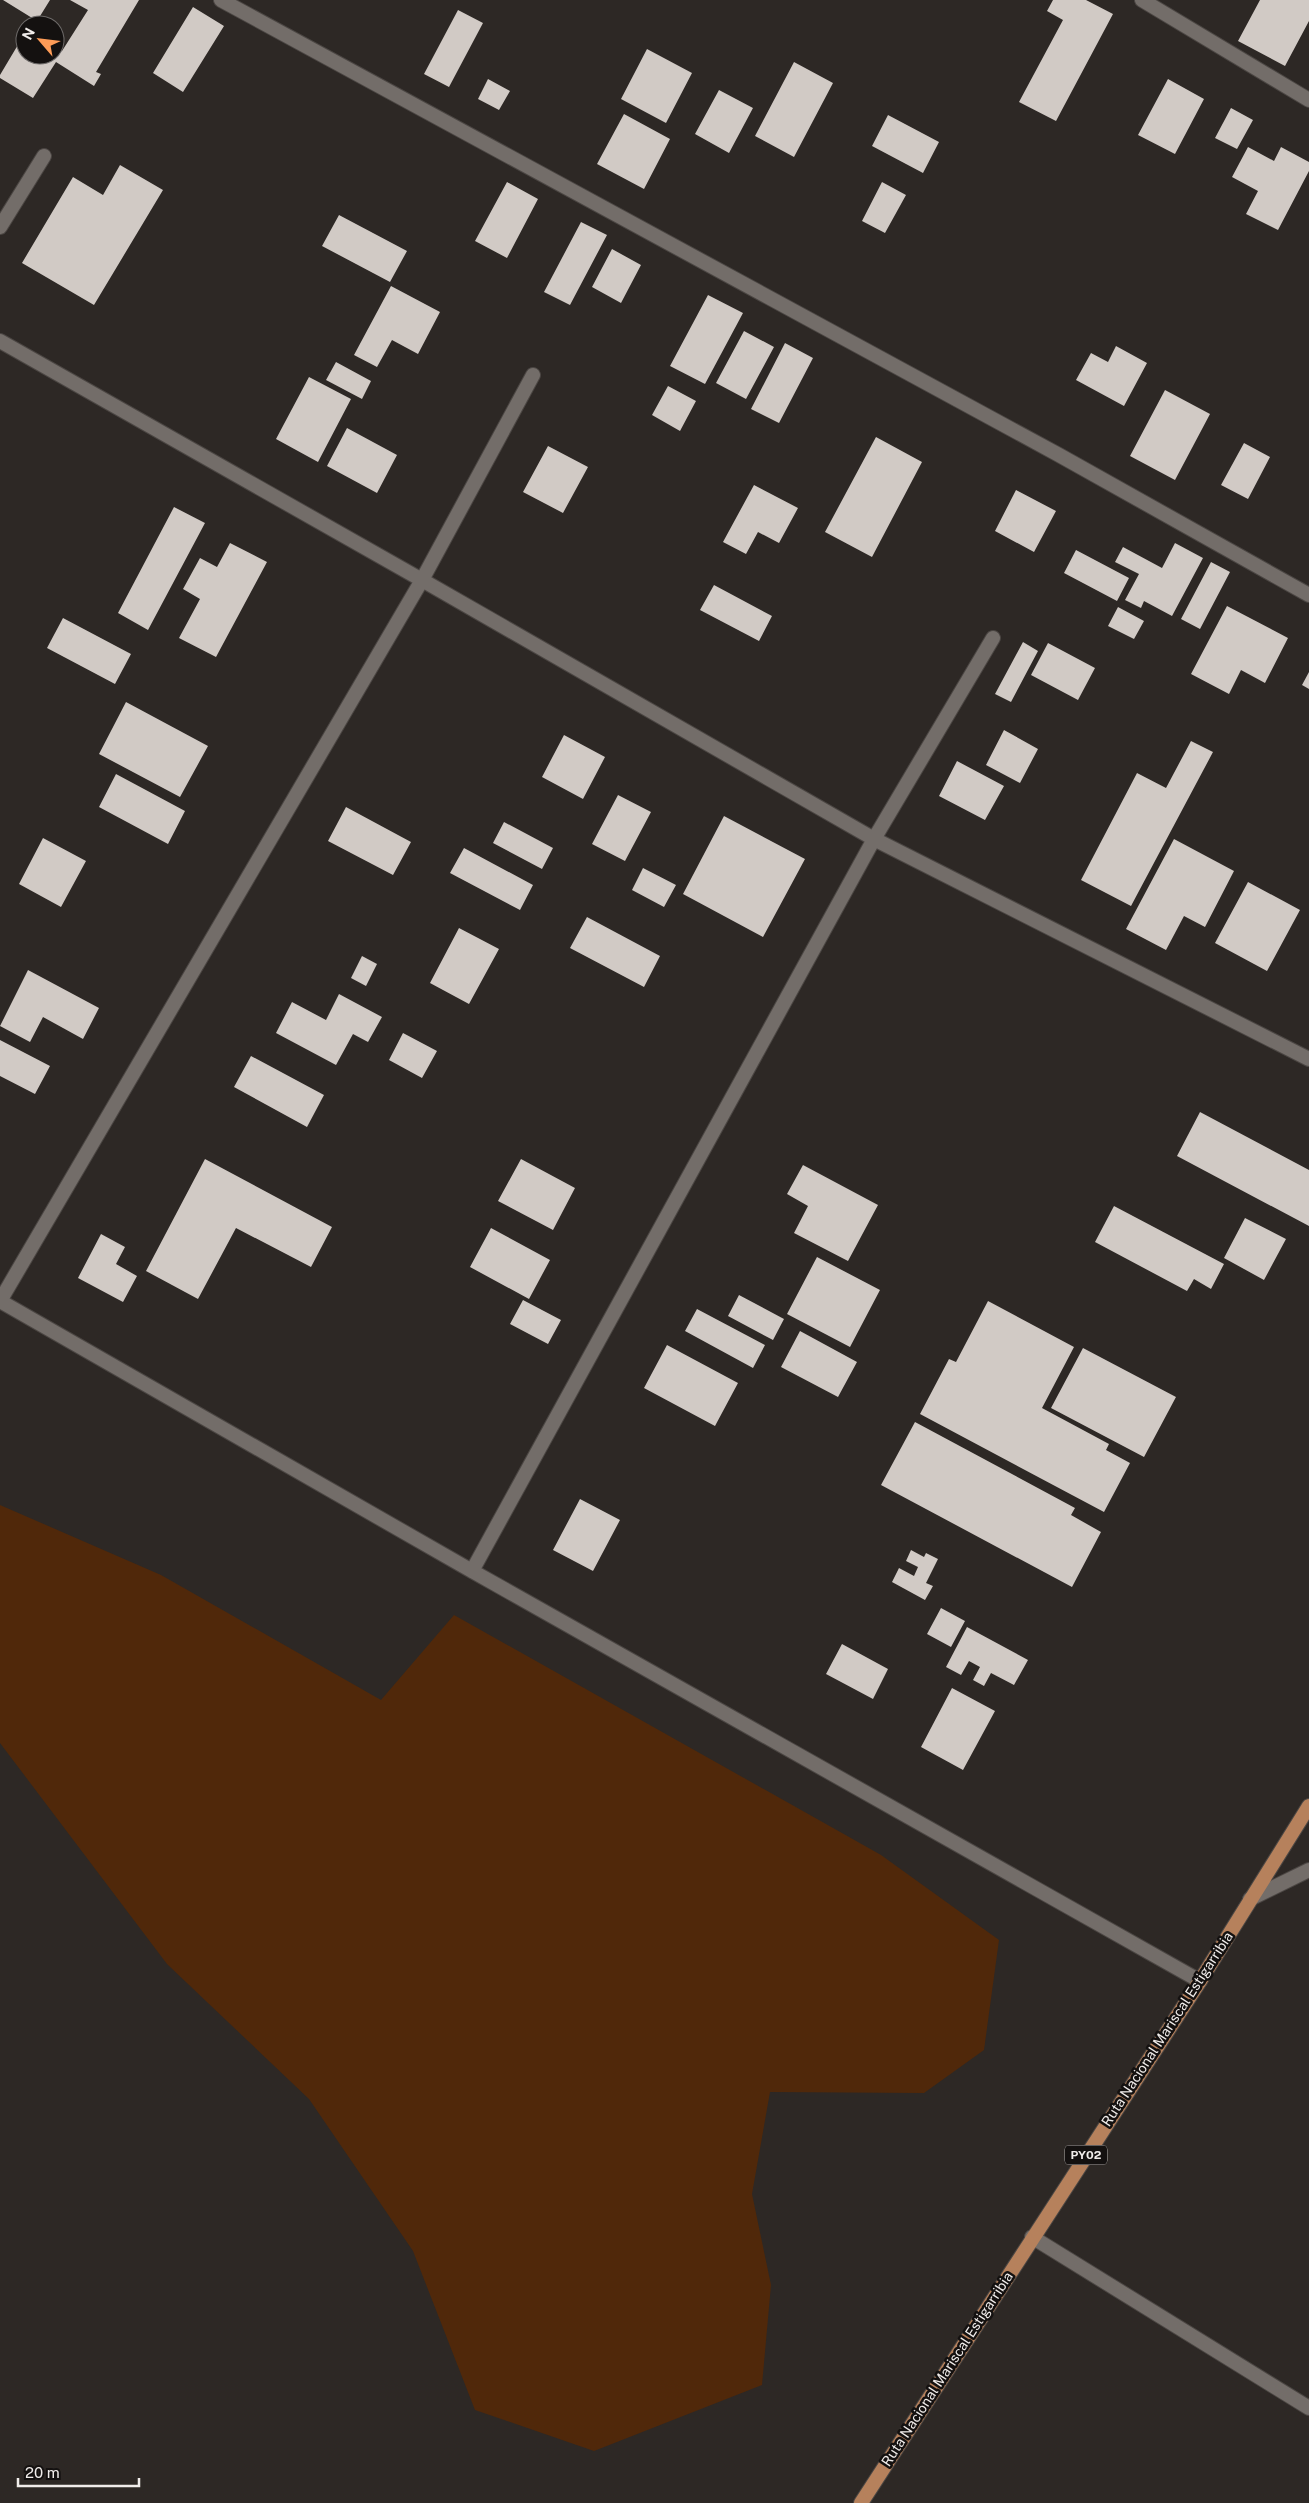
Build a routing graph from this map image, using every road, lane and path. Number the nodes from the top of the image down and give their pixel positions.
1 (221, 0) edge
2 (1142, 0) edge
3 (1309, 100) edge
4 (44, 156) dead end
5 (0, 227) edge
6 (0, 341) edge
7 (533, 375) dead end
8 (422, 580) junction
9 (1309, 595) edge
10 (993, 638) dead end
11 (874, 839) junction
12 (1309, 1060) edge
13 (0, 1301) edge
14 (472, 1571) junction
15 (1309, 1806) edge
16 (1309, 1870) edge
17 (1250, 1899) junction
18 (1200, 1981) junction
19 (1032, 2236) junction
20 (1309, 2408) edge
21 (862, 2503) edge

1 - 9 street
2 - 3 street
4 - 5 street
6 - 8 street
7 - 8 street
8 - 11 street
8 - 13 street
10 - 11 street
11 - 12 street
11 - 14 street
13 - 14 street
14 - 18 street
15 - 17 main road, Ruta Nacional Mariscal Estigarribia / PY02
16 - 17 street
17 - 18 main road, Ruta Nacional Mariscal Estigarribia / PY02
18 - 19 main road, Ruta Nacional Mariscal Estigarribia / PY02
19 - 20 street
19 - 21 main road, Ruta Nacional Mariscal Estigarribia / PY02

